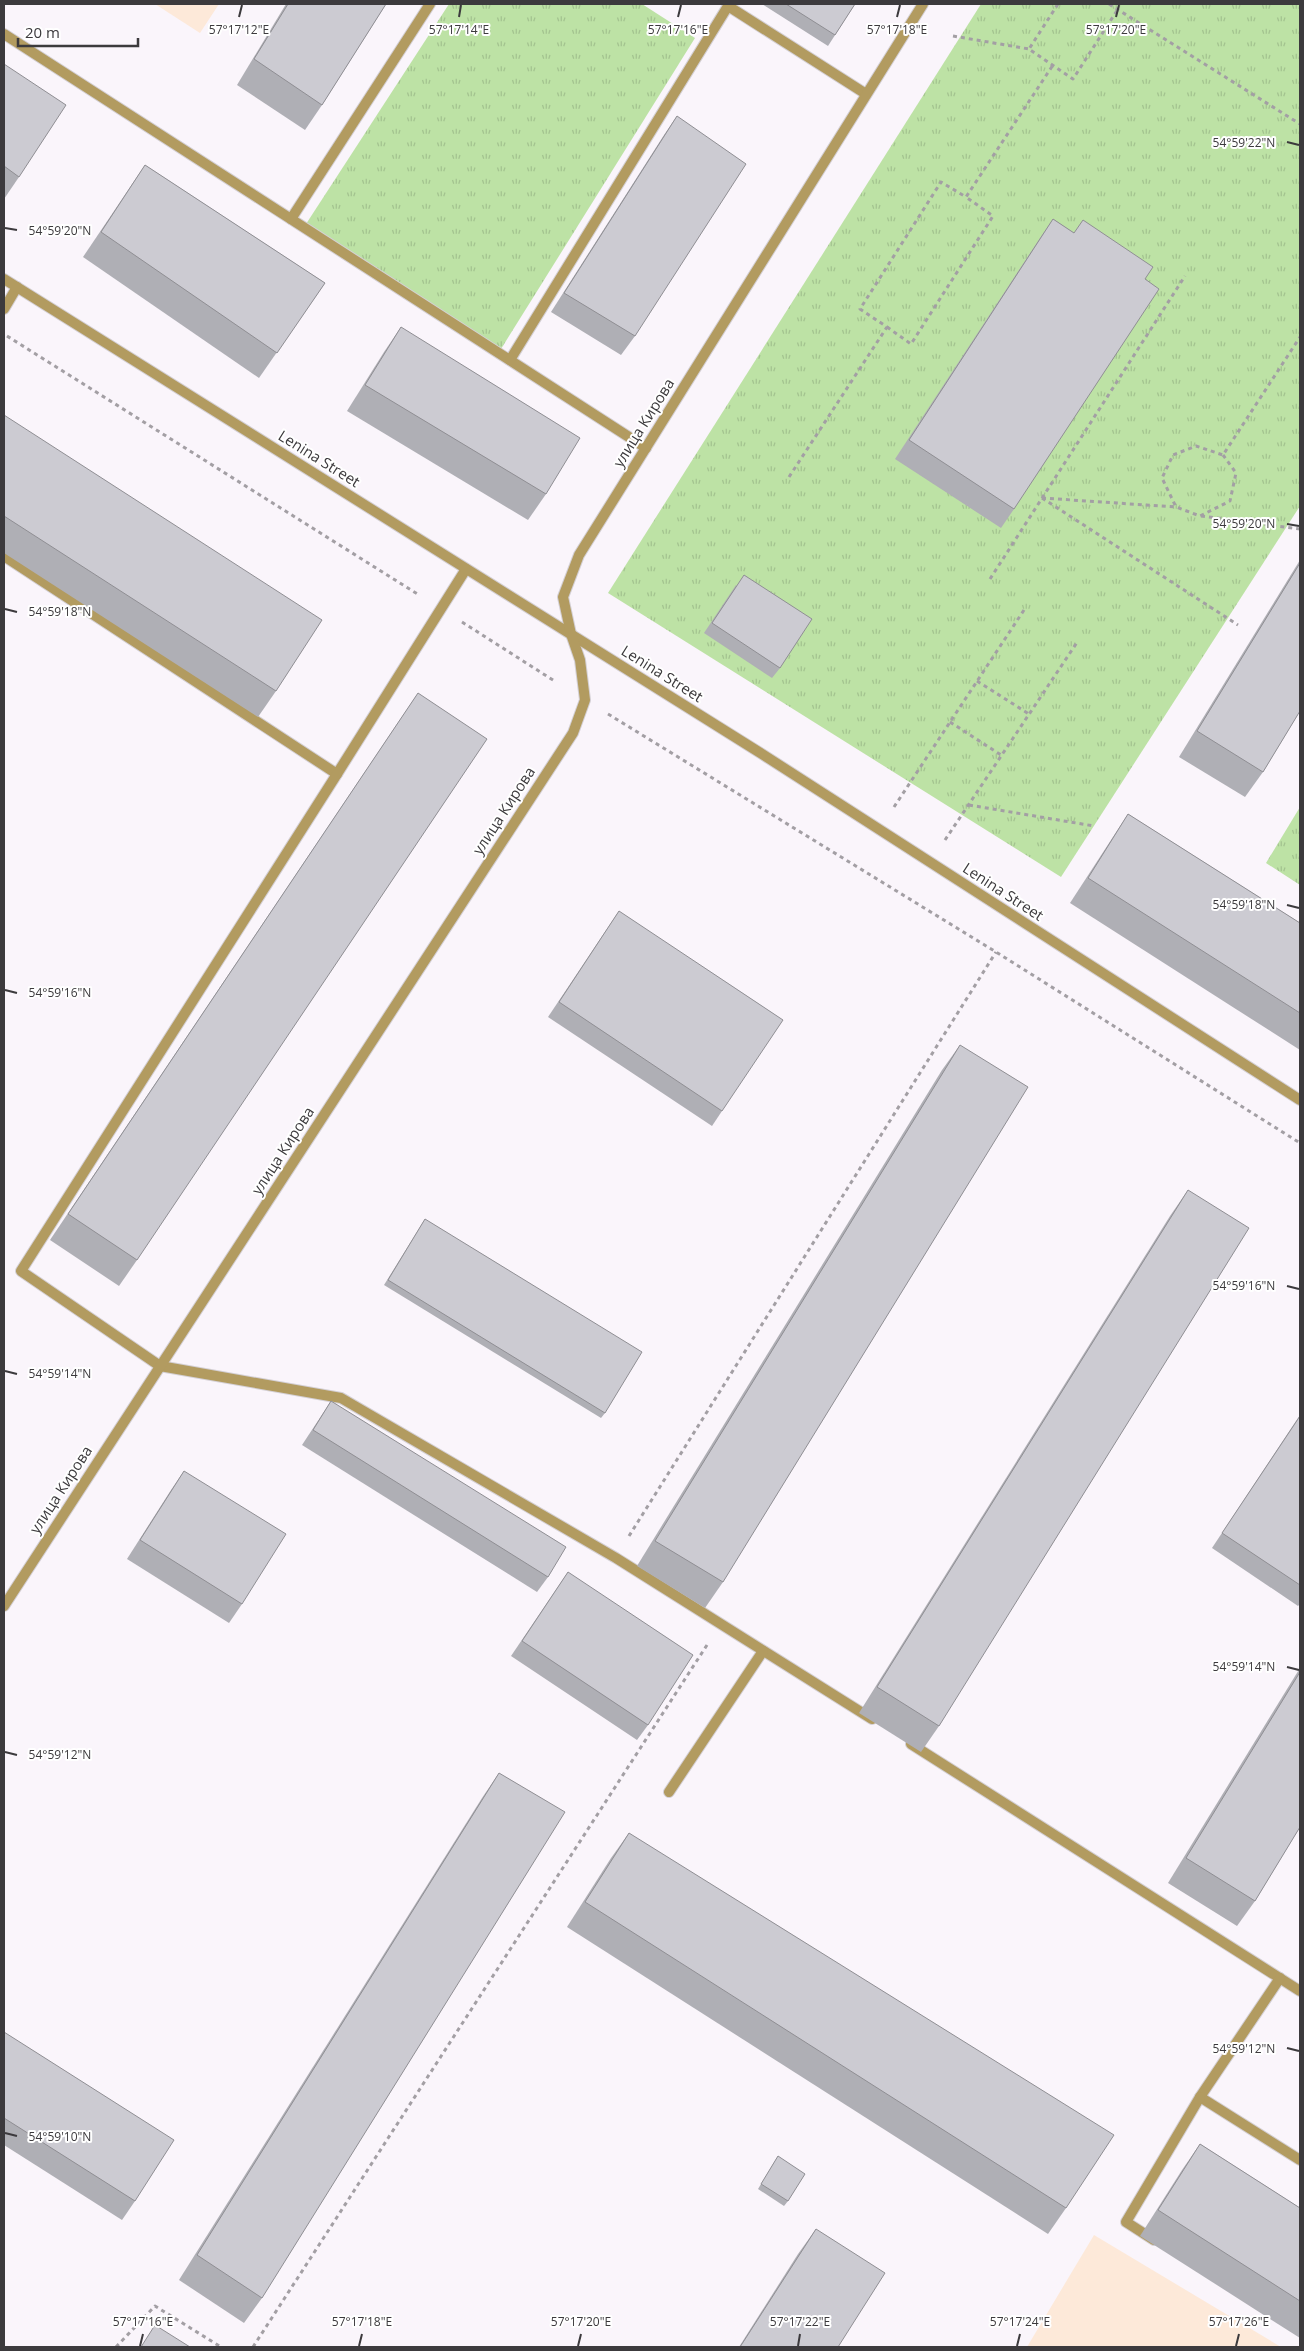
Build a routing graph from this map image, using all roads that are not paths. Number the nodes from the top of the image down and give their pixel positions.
1 (430, 4) edge
2 (923, 4) edge
3 (726, 5) edge
4 (4, 34) edge
5 (866, 94) junction
6 (291, 219) junction
7 (4, 279) edge
8 (17, 287) junction
9 (4, 309) edge
10 (510, 360) junction
11 (646, 448) junction
12 (4, 556) edge
13 (466, 569) junction
14 (571, 634) junction
15 (337, 774) junction
16 (1300, 1100) edge
17 (160, 1366) junction
18 (4, 1606) edge
19 (764, 1651) junction
20 (880, 1725) edge
21 (905, 1740) edge
22 (669, 1792) dead end
23 (1280, 1978) junction
24 (1300, 1990) edge
25 (1200, 2097) junction
26 (1300, 2160) edge
27 (1167, 2248) edge

1 - 6 street
2 - 5 street, улица Кирова
3 - 5 street
3 - 10 street
4 - 6 street
5 - 11 street, улица Кирова
6 - 10 street
7 - 8 street, Lenina Street
8 - 9 street
8 - 13 street, Lenina Street
10 - 11 street
11 - 14 street, улица Кирова
12 - 15 street
13 - 14 street, Lenina Street
13 - 15 street
14 - 16 street, Lenina Street
14 - 17 street, улица Кирова
15 - 17 street
17 - 18 street, улица Кирова
17 - 19 street
19 - 20 street
19 - 22 street
21 - 23 street
23 - 24 street
23 - 25 street
25 - 26 street
25 - 27 street

